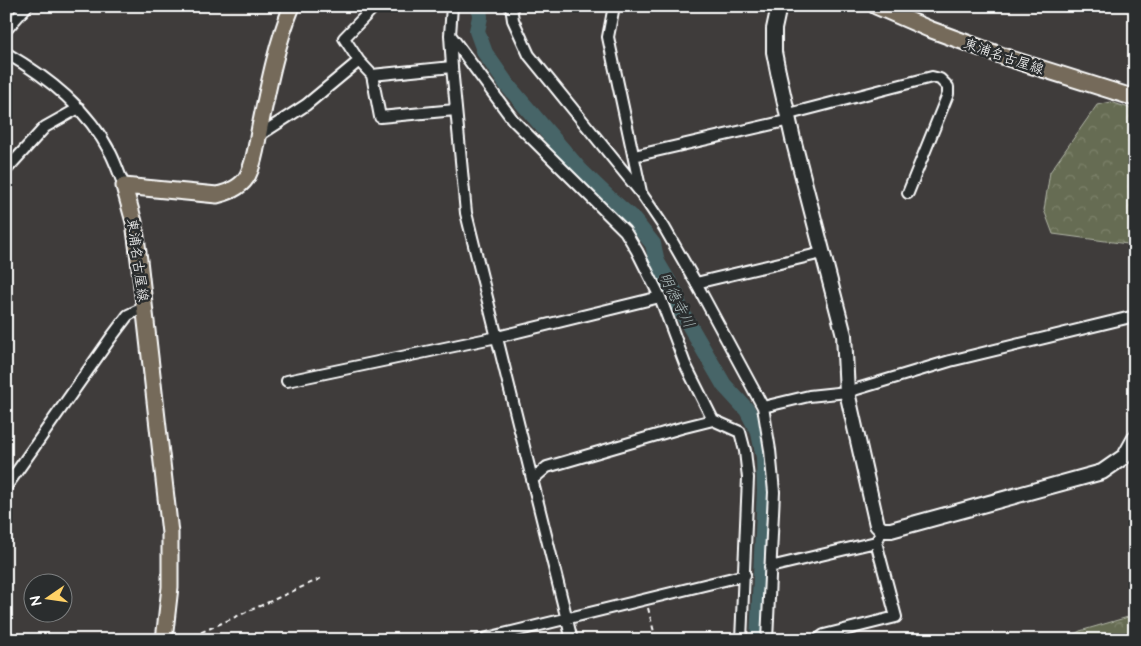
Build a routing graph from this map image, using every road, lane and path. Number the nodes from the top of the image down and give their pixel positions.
1 (27, 6) edge
2 (292, 6) edge
3 (375, 6) edge
4 (452, 6) edge
5 (511, 6) edge
6 (614, 6) edge
7 (779, 6) edge
8 (876, 6) edge
9 (6, 30) edge
10 (450, 34) junction
11 (6, 53) edge
12 (359, 61) junction
13 (452, 67) junction
14 (372, 75) junction
15 (1135, 98) edge
16 (79, 108) junction
17 (455, 110) junction
18 (262, 115) junction
19 (789, 117) junction
20 (280, 123) junction
21 (258, 136) junction
22 (634, 156) junction
23 (6, 170) edge
24 (124, 186) junction
25 (641, 193) junction
26 (908, 193) dead end
27 (822, 253) junction
28 (696, 283) junction
29 (660, 297) junction
30 (145, 307) junction
31 (1135, 316) edge
32 (497, 337) junction
33 (287, 381) dead end
34 (847, 392) junction
35 (763, 407) junction
36 (713, 420) junction
37 (1135, 438) edge
38 (532, 480) junction
39 (6, 487) edge
40 (879, 536) junction
41 (770, 567) junction
42 (745, 575) junction
43 (322, 578) dead end
44 (646, 599) junction
45 (567, 618) junction
46 (164, 637) edge
47 (479, 640) edge
48 (572, 640) edge
49 (656, 640) edge
50 (742, 640) edge
51 (767, 640) edge
52 (817, 640) edge

1 - 9 street
2 - 18 main road
3 - 12 street
4 - 10 street
5 - 25 street
6 - 22 street
7 - 19 street
8 - 15 main road, 東浦名古屋線
10 - 13 street
10 - 29 street
11 - 16 street
12 - 14 street
12 - 20 street
13 - 14 street
13 - 17 street
14 - 17 street
16 - 23 street
16 - 24 street
17 - 32 street
18 - 20 street
18 - 21 main road
19 - 22 street
19 - 26 street
19 - 27 street
20 - 21 street
21 - 24 main road
22 - 25 street
24 - 30 main road, 東浦名古屋線
25 - 28 street
27 - 28 street
27 - 34 street
28 - 35 street
29 - 32 street
29 - 36 street
30 - 39 street
30 - 46 main road, 東浦名古屋線
31 - 34 street
32 - 33 street
32 - 38 street
34 - 35 street
34 - 40 street
35 - 41 street
36 - 38 street
36 - 42 street
37 - 40 street
38 - 45 street
40 - 41 street
40 - 52 street
41 - 51 street
42 - 44 street
42 - 50 street
43 - 46 path
44 - 45 street
44 - 49 path
45 - 47 street
45 - 48 street

